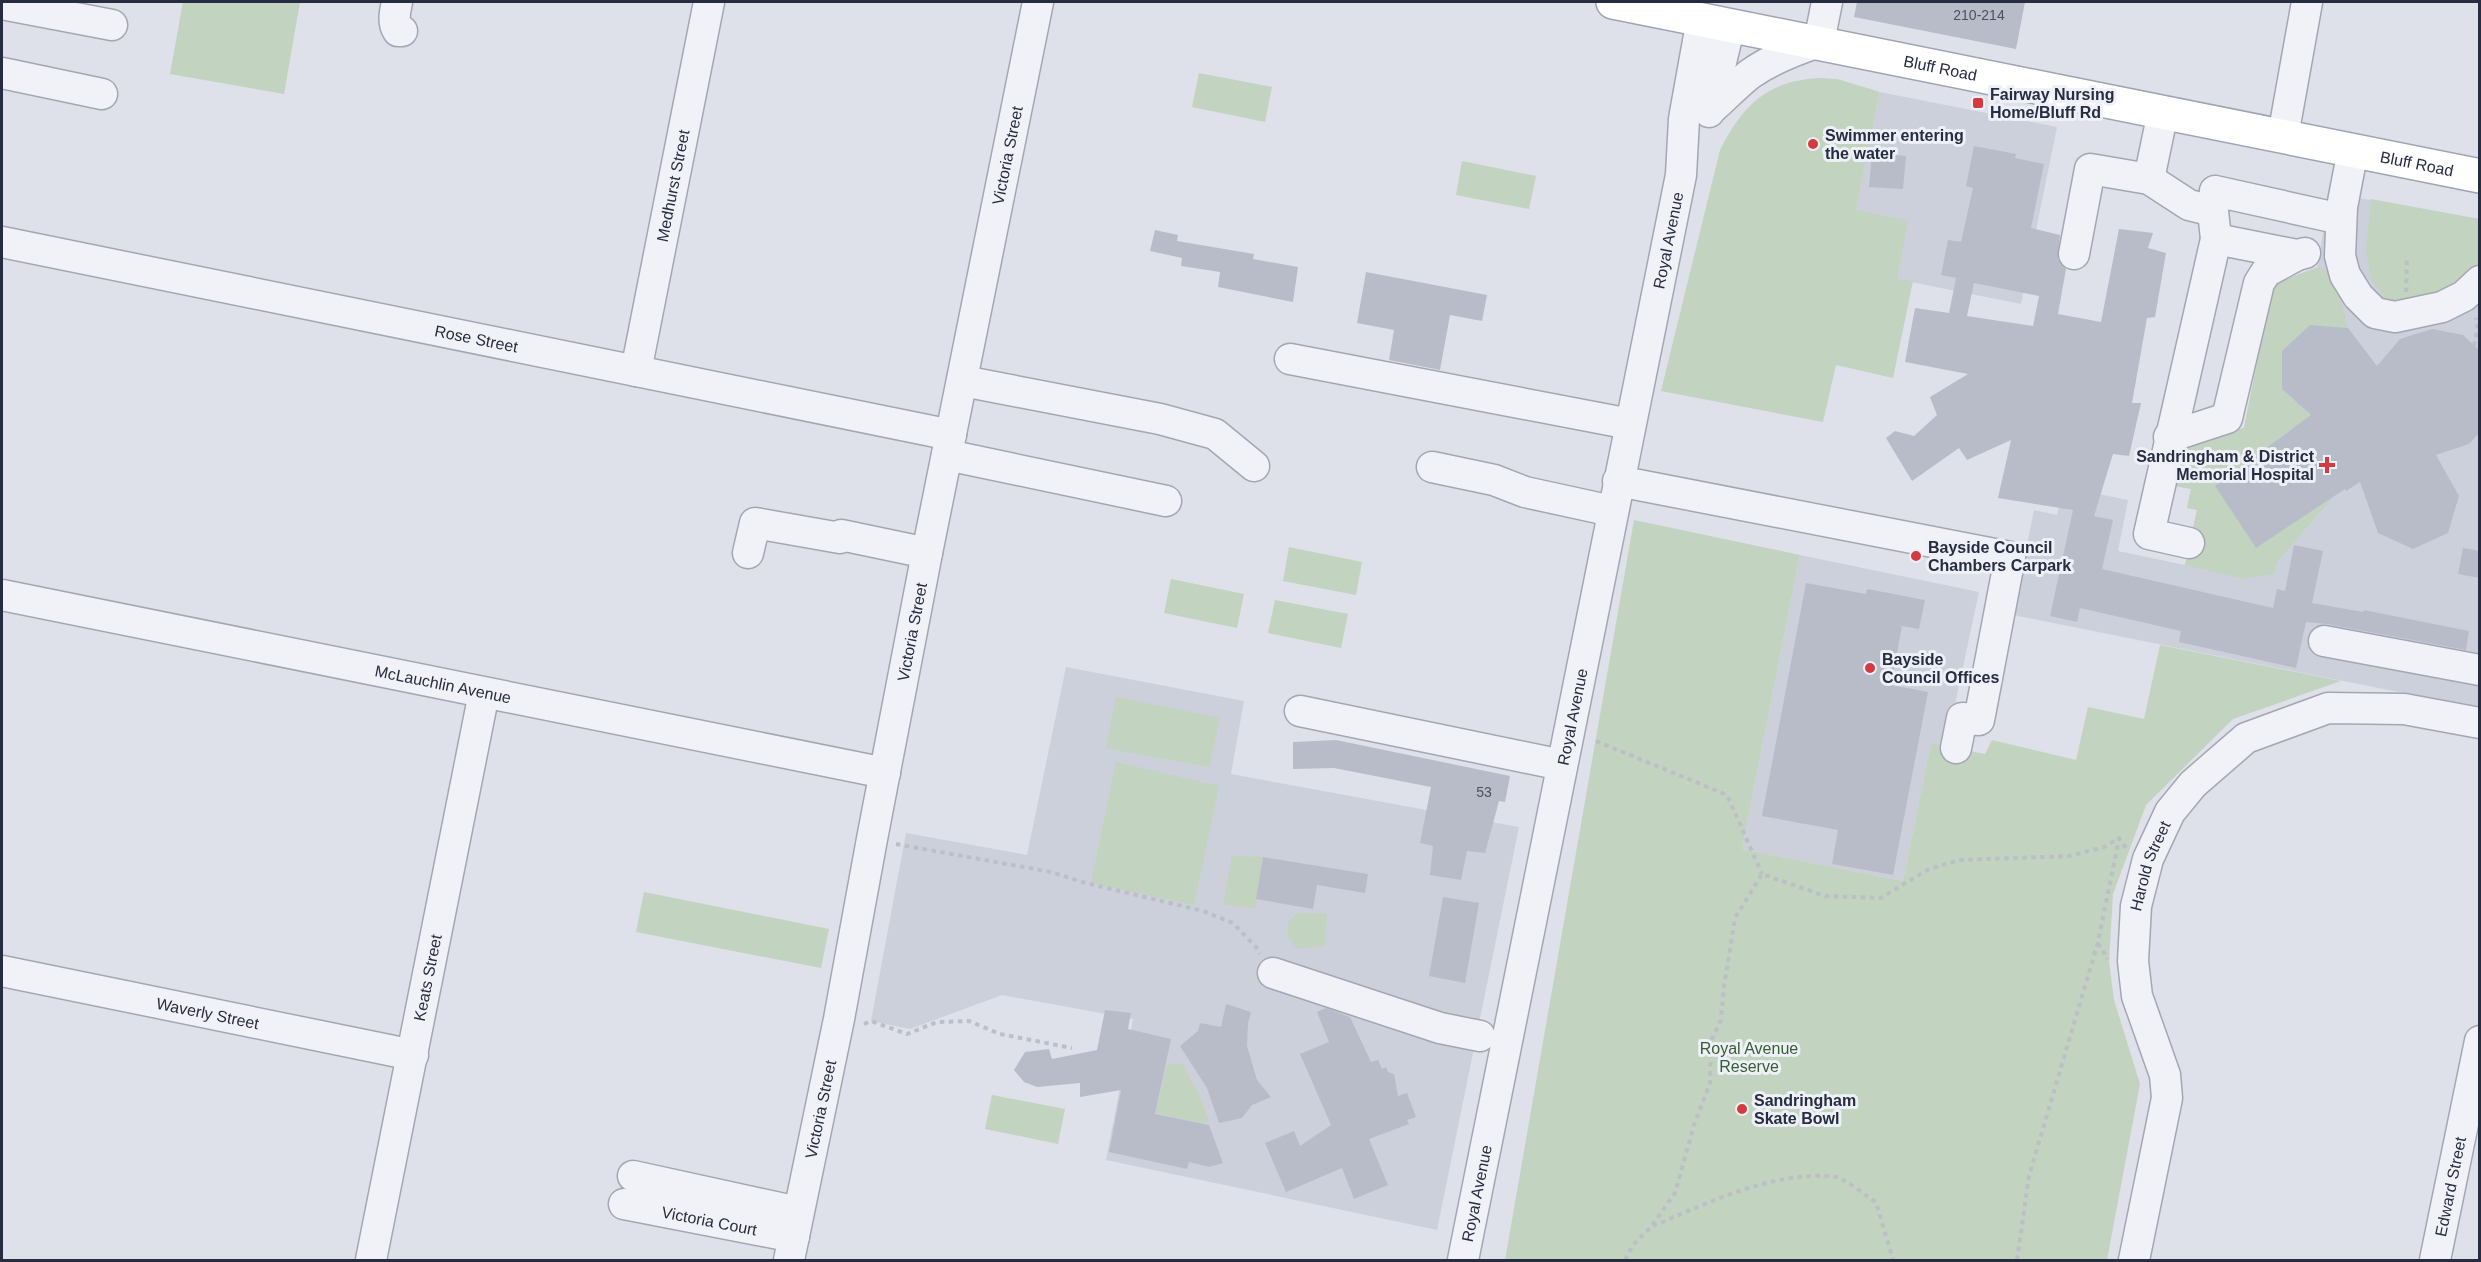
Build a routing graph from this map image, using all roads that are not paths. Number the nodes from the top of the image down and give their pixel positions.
1 (397, 2) edge
2 (709, 2) edge
3 (1038, 2) edge
4 (1613, 2) edge
5 (1827, 2) edge
6 (2307, 2) edge
7 (2, 4) edge
8 (1716, 22) junction
9 (112, 25) dead end
10 (402, 31) dead end
11 (1819, 42) junction
12 (2, 73) edge
13 (102, 94) dead end
14 (1710, 110) junction
15 (2163, 112) junction
16 (2283, 136) junction
17 (2353, 150) junction
18 (1681, 175) junction
19 (2480, 176) edge
20 (2149, 179) junction
21 (2341, 219) junction
22 (2215, 225) junction
23 (2, 242) edge
24 (2074, 254) dead end
25 (2297, 255) junction
26 (2340, 256) junction
27 (2480, 281) edge
28 (1290, 359) dead end
29 (636, 371) junction
30 (963, 381) junction
31 (1630, 424) junction
32 (2169, 437) junction
33 (949, 445) junction
34 (1254, 466) dead end
35 (1432, 467) dead end
36 (1618, 481) junction
37 (1166, 501) dead end
38 (1612, 511) junction
39 (2190, 543) dead end
40 (748, 553) dead end
41 (927, 553) junction
42 (2, 595) edge
43 (2324, 641) dead end
44 (2480, 670) edge
45 (484, 693) junction
46 (1300, 711) dead end
47 (2480, 723) edge
48 (1956, 748) dead end
49 (1562, 765) junction
50 (885, 772) junction
51 (2, 971) edge
52 (1273, 974) road end
53 (1480, 1036) dead end
54 (2480, 1041) edge
55 (413, 1055) junction
56 (628, 1190) dead end
57 (793, 1236) edge
58 (371, 1260) edge
59 (1463, 1260) edge
60 (2134, 1260) edge
61 (2435, 1260) edge

1 - 10 street
2 - 29 street, Medhurst Street
3 - 30 street, Victoria Street
4 - 8 main road, Bluff Road
5 - 11 street
6 - 16 street
7 - 9 street
8 - 11 main road, Bluff Road
8 - 14 street, Royal Avenue
8 - 18 street, Royal Avenue
11 - 14 street
11 - 15 main road, Bluff Road
12 - 13 street
14 - 18 street, Royal Avenue
15 - 16 main road, Bluff Road
15 - 20 street
16 - 17 main road, Bluff Road
17 - 19 main road, Bluff Road
17 - 21 street
18 - 31 street, Royal Avenue
20 - 22 street
20 - 24 street
21 - 22 street
21 - 26 street
22 - 25 street
22 - 32 street
23 - 29 street, Rose Street
25 - 26 street
25 - 32 street
26 - 27 street
28 - 31 street
29 - 33 street, Rose Street
30 - 33 street, Victoria Street
30 - 34 street
31 - 36 street, Royal Avenue
32 - 39 street
33 - 37 street, Rose Street
33 - 41 street, Victoria Street
35 - 38 street
36 - 38 street, Royal Avenue
36 - 48 street
38 - 49 street, Royal Avenue
40 - 41 street
41 - 50 street, Victoria Street
42 - 45 street, McLauchlin Avenue
43 - 44 street
45 - 50 street, McLauchlin Avenue
45 - 55 street, Keats Street
46 - 49 street
47 - 60 street, Harold Street
49 - 59 street, Royal Avenue
50 - 57 street, Victoria Street
51 - 55 street, Waverly Street
52 - 53 street
54 - 61 street, Edward Street
55 - 58 street, Keats Street
56 - 57 street, Victoria Court

